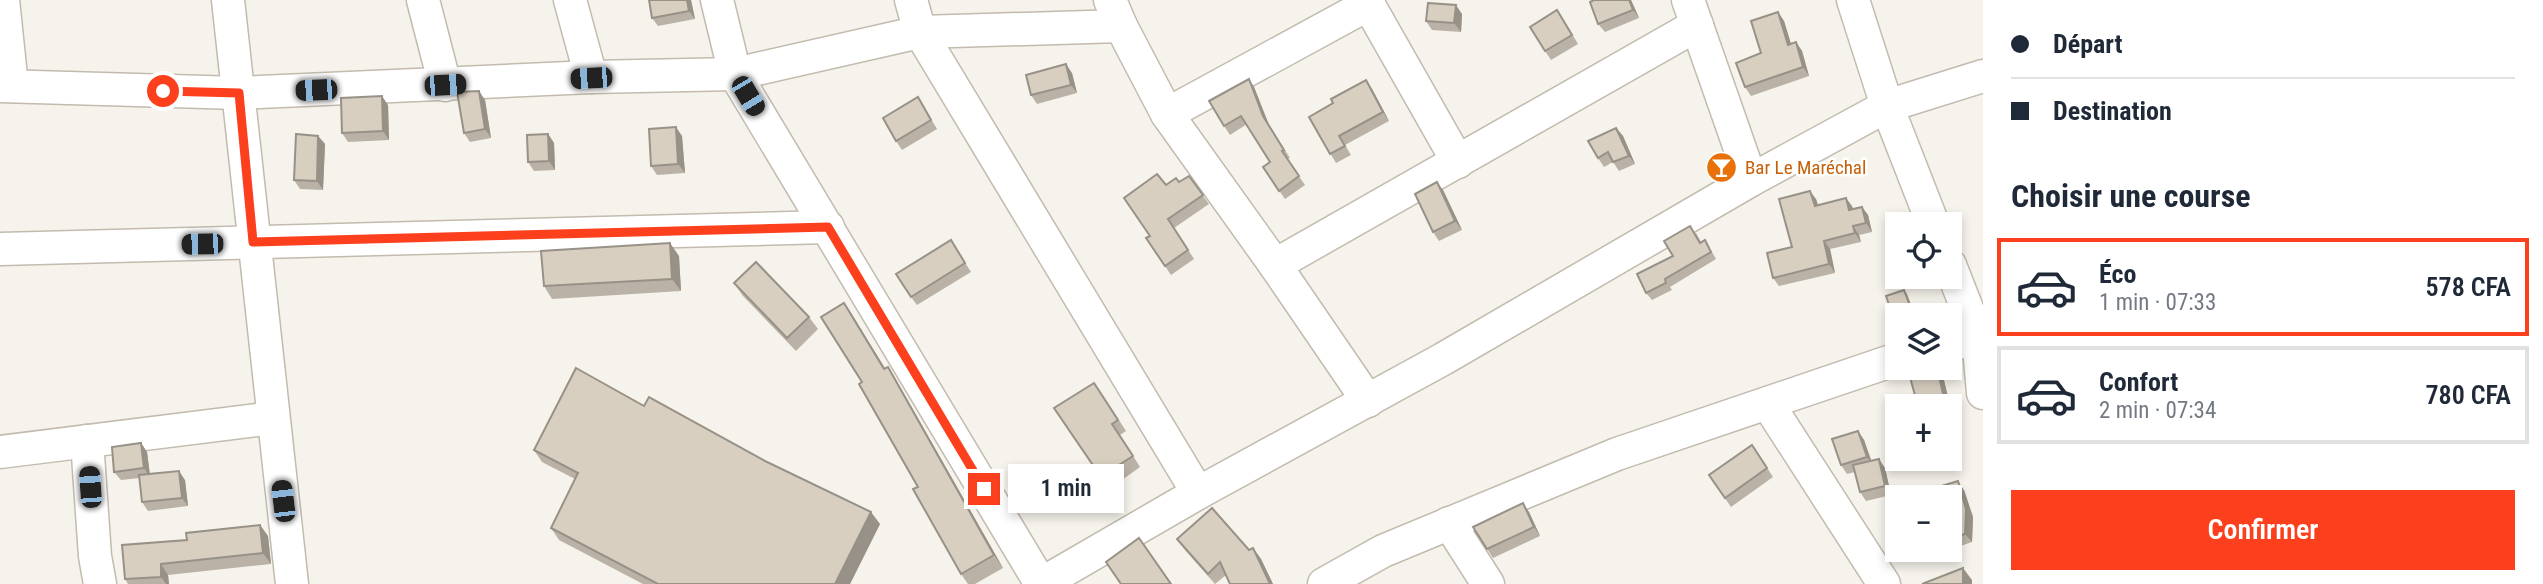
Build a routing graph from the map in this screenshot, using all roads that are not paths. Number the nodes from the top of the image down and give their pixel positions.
1 (3, 0) edge
2 (228, 0) edge
3 (423, 0) edge
4 (570, 0) edge
5 (717, 0) edge
6 (911, 0) edge
7 (1853, 0) edge
8 (1367, 2) edge
9 (1116, 13) edge
10 (1693, 13) edge
11 (920, 32) junction
12 (735, 74) junction
13 (1983, 76) edge
14 (591, 78) junction
15 (445, 85) junction
16 (6, 86) edge
17 (239, 93) junction
18 (1887, 106) junction
19 (1167, 114) junction
20 (1458, 162) junction
21 (1751, 180) junction
22 (1928, 212) edge
23 (828, 227) junction
24 (253, 242) junction
25 (0, 249) edge
26 (1275, 265) junction
27 (1956, 289) edge
28 (1970, 340) edge
29 (1885, 363) edge
30 (1983, 393) edge
31 (1368, 401) junction
32 (1768, 404) junction
33 (273, 418) junction
34 (87, 441) junction
35 (0, 452) edge
36 (1198, 493) junction
37 (1448, 523) junction
38 (100, 584) edge
39 (292, 584) edge
40 (1041, 584) edge
41 (1324, 584) edge
42 (1488, 584) edge
43 (1884, 584) edge

1 - 16 street
2 - 17 street
3 - 15 street
4 - 14 street
5 - 12 street
6 - 11 street
7 - 18 street
8 - 19 street
8 - 20 street
9 - 11 street
9 - 19 street
10 - 20 street
10 - 21 street
11 - 12 street
11 - 36 street
12 - 14 street
12 - 23 street
13 - 18 street
14 - 15 street
15 - 17 street
16 - 17 street
17 - 24 street
18 - 21 street
18 - 22 street
19 - 26 street
20 - 26 street
21 - 31 street
23 - 24 street
23 - 40 street
24 - 25 street
24 - 33 street
26 - 31 street
27 - 28 street
28 - 30 street
29 - 32 street
31 - 36 street
32 - 37 street
32 - 43 street
33 - 34 street
33 - 39 street
34 - 35 street
34 - 38 street
36 - 40 street
37 - 41 street
37 - 42 street

